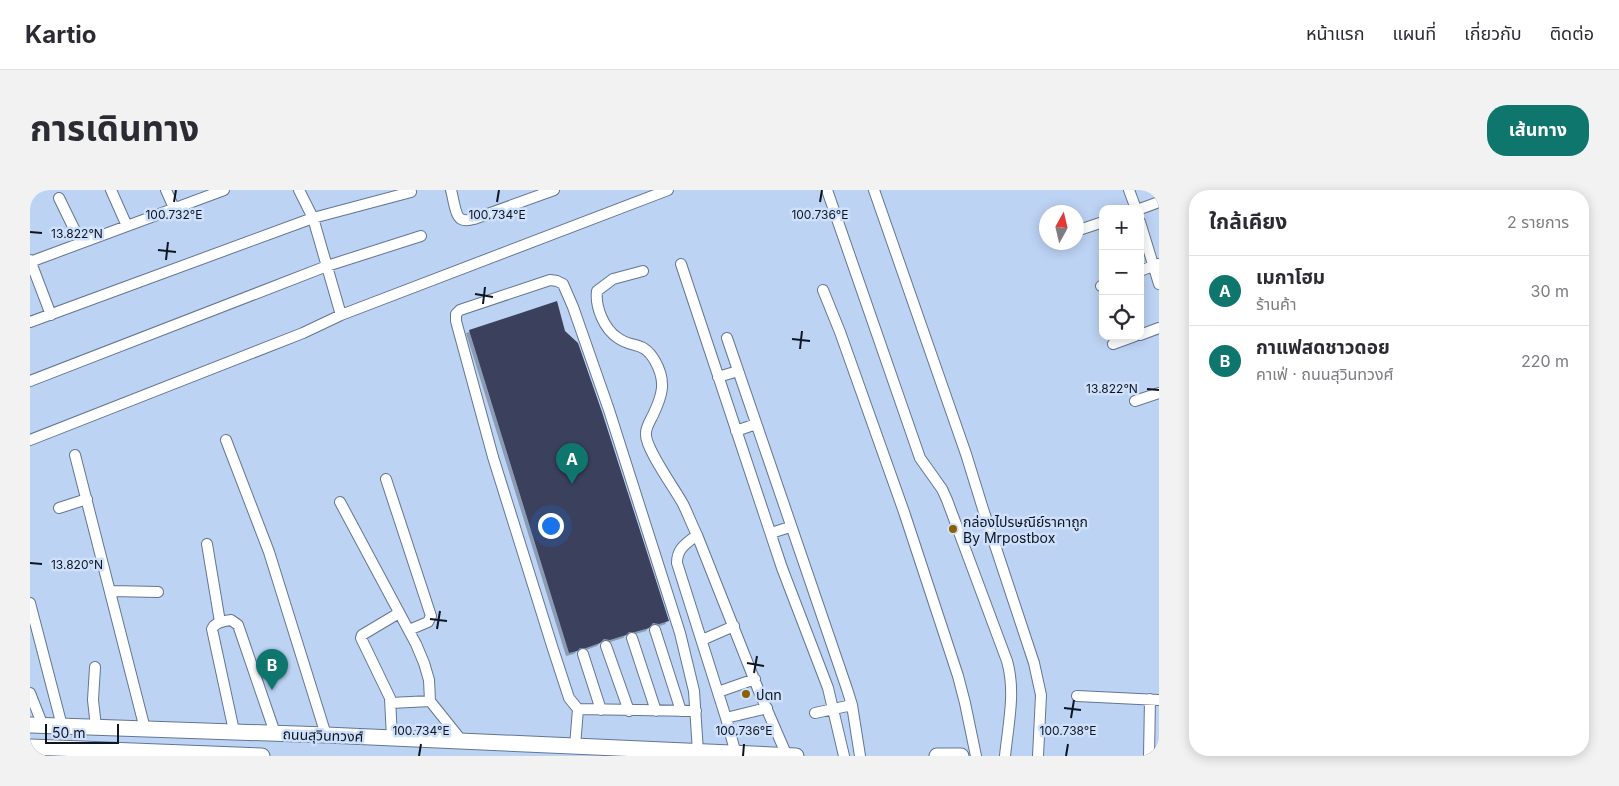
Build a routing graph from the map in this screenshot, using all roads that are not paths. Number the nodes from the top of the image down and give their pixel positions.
1 (111, 190) edge
2 (166, 190) edge
3 (224, 190) edge
4 (299, 190) edge
5 (451, 190) edge
6 (554, 190) edge
7 (668, 190) edge
8 (827, 190) edge
9 (874, 190) edge
10 (1129, 190) edge
11 (411, 192) dead end
12 (59, 198) dead end
13 (1159, 202) edge
14 (1135, 205) edge
15 (174, 208) junction
16 (1144, 208) edge
17 (312, 218) junction
18 (1099, 223) edge
19 (127, 226) junction
20 (1084, 228) edge
21 (1144, 233) edge
22 (421, 236) dead end
23 (81, 244) junction
24 (30, 261) edge
25 (681, 264) dead end
26 (1156, 265) edge
27 (328, 266) junction
28 (1144, 270) edge
29 (643, 271) dead end
30 (1159, 284) edge
31 (823, 290) dead end
32 (51, 315) junction
33 (341, 315) junction
34 (30, 322) edge
35 (1159, 328) edge
36 (1144, 333) edge
37 (727, 338) dead end
38 (1124, 340) edge
39 (1113, 344) dead end
40 (738, 371) junction
41 (718, 377) junction
42 (30, 382) edge
43 (1159, 393) edge
44 (1135, 401) dead end
45 (756, 424) junction
46 (736, 431) junction
47 (30, 440) edge
48 (226, 440) dead end
49 (75, 455) dead end
50 (386, 479) dead end
51 (87, 499) junction
52 (340, 502) dead end
53 (58, 508) dead end
54 (790, 528) junction
55 (771, 533) junction
56 (697, 535) junction
57 (206, 544) dead end
58 (111, 591) junction
59 (158, 592) dead end
60 (30, 603) edge
61 (400, 613) junction
62 (220, 622) junction
63 (734, 626) junction
64 (408, 630) junction
65 (654, 630) dead end
66 (632, 638) dead end
67 (702, 640) junction
68 (606, 646) dead end
69 (583, 654) dead end
70 (95, 667) dead end
71 (755, 679) junction
72 (718, 692) junction
73 (30, 693) edge
74 (1077, 696) dead end
75 (1155, 699) edge
76 (391, 702) junction
77 (430, 702) junction
78 (852, 705) junction
79 (767, 708) junction
80 (834, 708) junction
81 (578, 709) junction
82 (601, 710) junction
83 (629, 710) junction
84 (656, 711) junction
85 (681, 711) junction
86 (696, 711) junction
87 (815, 712) dead end
88 (726, 718) junction
89 (35, 725) edge
90 (62, 726) junction
91 (96, 727) junction
92 (145, 729) junction
93 (234, 732) junction
94 (275, 733) junction
95 (1154, 733) edge
96 (326, 735) junction
97 (392, 738) junction
98 (462, 741) junction
99 (575, 746) junction
100 (30, 747) edge
101 (53, 748) junction
102 (30, 752) edge
103 (698, 752) junction
104 (736, 754) junction
105 (223, 755) edge
106 (251, 756) edge
107 (262, 756) edge
108 (787, 756) edge
109 (796, 756) edge
110 (844, 756) edge
111 (860, 756) edge
112 (937, 756) edge
113 (961, 756) edge
114 (976, 756) edge
115 (1006, 756) edge
116 (1038, 756) edge
117 (1149, 756) edge

1 - 19 street
2 - 15 street
3 - 15 street
4 - 17 street
5 - 6 street
7 - 33 street
8 - 115 street
9 - 116 street
10 - 14 street
11 - 17 street
12 - 23 street
13 - 16 street
15 - 19 street
17 - 27 street
17 - 32 street
18 - 20 street
19 - 23 street
21 - 26 street
22 - 27 street
23 - 24 street
24 - 32 street
25 - 41 street
26 - 28 street
26 - 30 street
27 - 33 street
27 - 42 street
29 - 56 street
31 - 114 street
32 - 34 street
33 - 47 street
35 - 36 street
37 - 40 street
38 - 39 street
40 - 41 street
40 - 45 street
41 - 46 street
43 - 44 street
45 - 46 street
45 - 54 street
46 - 55 street
48 - 96 street
49 - 51 street
50 - 64 street
51 - 53 street
51 - 58 street
52 - 61 street
54 - 55 street
54 - 78 street
55 - 80 street
56 - 63 street
56 - 67 street
57 - 62 street
58 - 59 street
58 - 92 street
60 - 90 street
61 - 64 street
61 - 76 street
62 - 93 street
62 - 94 street
63 - 67 street
63 - 71 street
64 - 77 street
65 - 85 street
66 - 84 street
67 - 72 street
68 - 83 street
69 - 82 street
70 - 91 street
71 - 72 street
71 - 79 street
72 - 88 street
73 - 89 street
74 - 75 street
75 - 95 street
76 - 77 street
76 - 97 street
77 - 98 street
78 - 80 street
78 - 111 street
79 - 88 street
79 - 108 street
80 - 87 street
80 - 110 street
81 - 82 street
81 - 86 street
81 - 99 street
82 - 83 street
83 - 84 street
84 - 85 street
85 - 86 street
86 - 103 street
88 - 104 street
89 - 90 highway, ถนนสุวินทวงศ์
90 - 91 highway, ถนนสุวินทวงศ์
91 - 92 highway, ถนนสุวินทวงศ์
92 - 93 highway, ถนนสุวินทวงศ์
93 - 94 highway, ถนนสุวินทวงศ์
94 - 96 highway, ถนนสุวินทวงศ์
95 - 117 street
96 - 97 highway, ถนนสุวินทวงศ์
97 - 98 highway, ถนนสุวินทวงศ์
98 - 99 highway, ถนนสุวินทวงศ์
99 - 103 highway, ถนนสุวินทวงศ์
100 - 101 highway
101 - 102 highway
101 - 105 highway
103 - 104 highway, ถนนสุวินทวงศ์
104 - 108 highway, ถนนสุวินทวงศ์
105 - 106 highway
106 - 107 highway
108 - 109 highway, ถนนสุวินทวงศ์
112 - 113 highway

